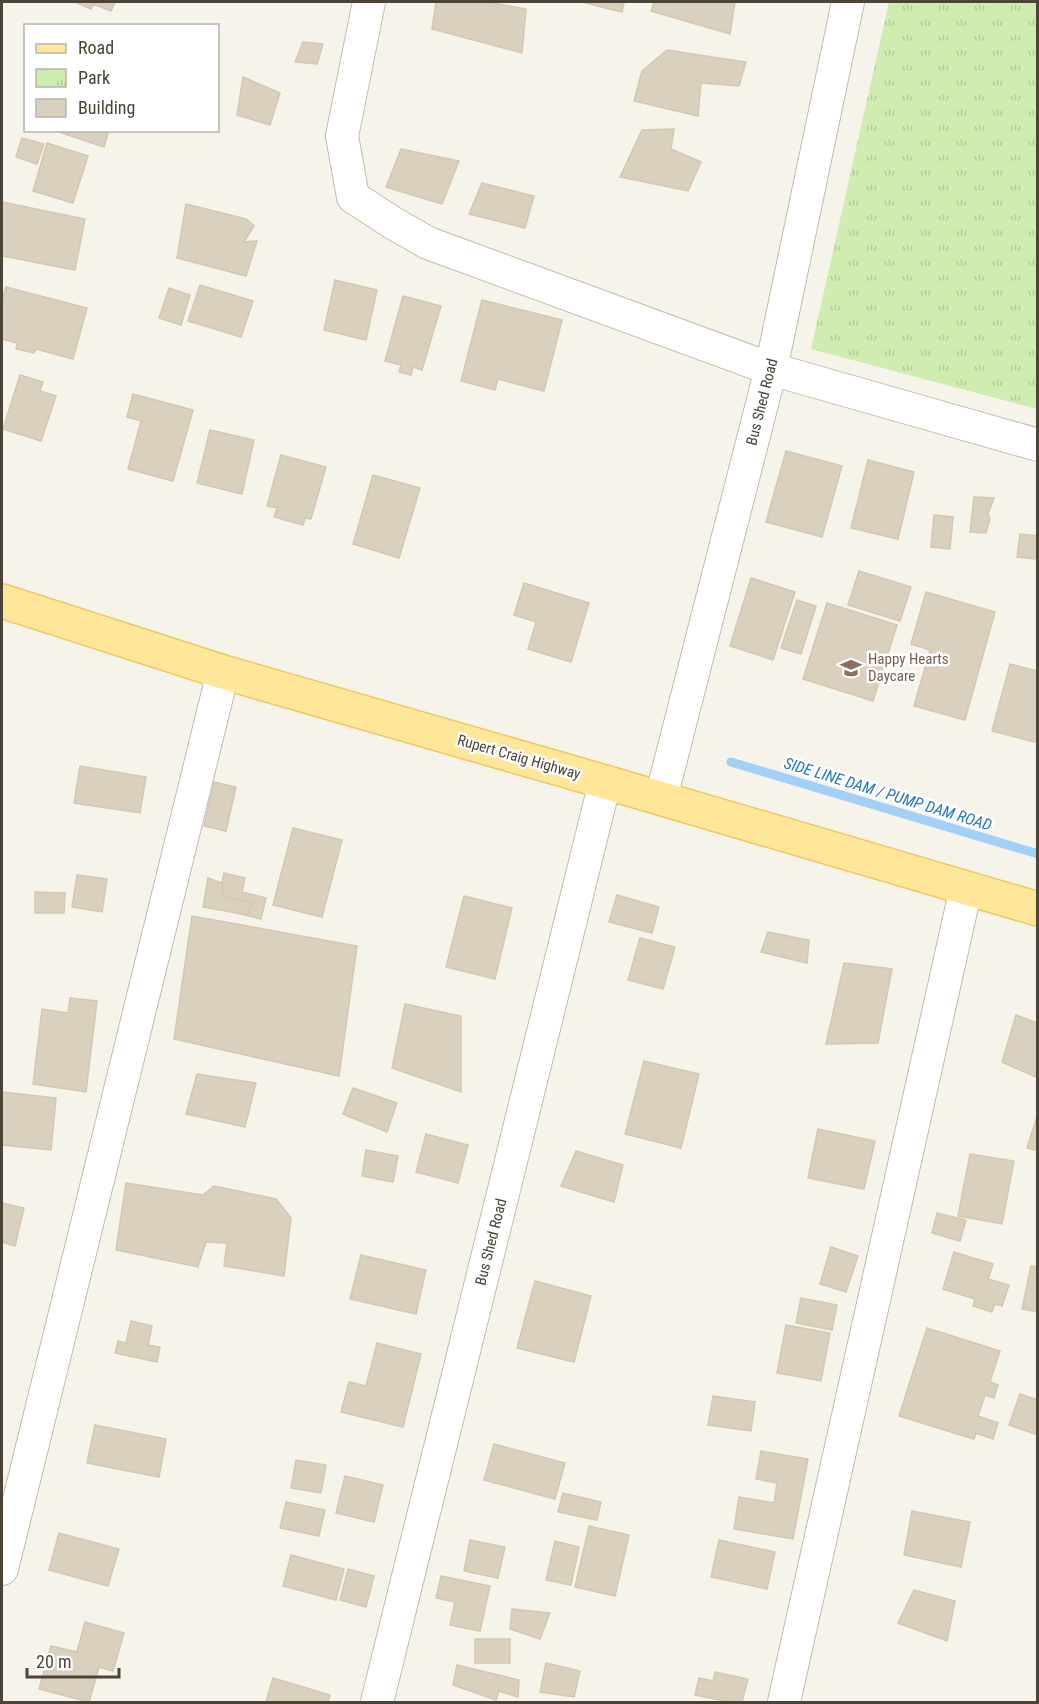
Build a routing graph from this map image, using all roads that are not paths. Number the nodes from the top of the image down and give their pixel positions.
1 (369, 2) edge
2 (848, 2) edge
3 (771, 369) junction
4 (1038, 445) edge
5 (2, 601) edge
6 (223, 672) junction
7 (605, 782) junction
8 (661, 798) junction
9 (966, 888) junction
10 (1038, 909) edge
11 (2, 1569) edge
12 (377, 1702) edge
13 (784, 1702) edge

1 - 3 street
2 - 3 street, Bus Shed Road
3 - 4 street
3 - 8 street, Bus Shed Road
5 - 6 main road, Rupert Craig Highway
6 - 7 main road, Rupert Craig Highway
6 - 11 street
7 - 8 main road, Rupert Craig Highway
7 - 12 street, Bus Shed Road
8 - 9 main road, Rupert Craig Highway
9 - 10 main road, Rupert Craig Highway
9 - 13 street

